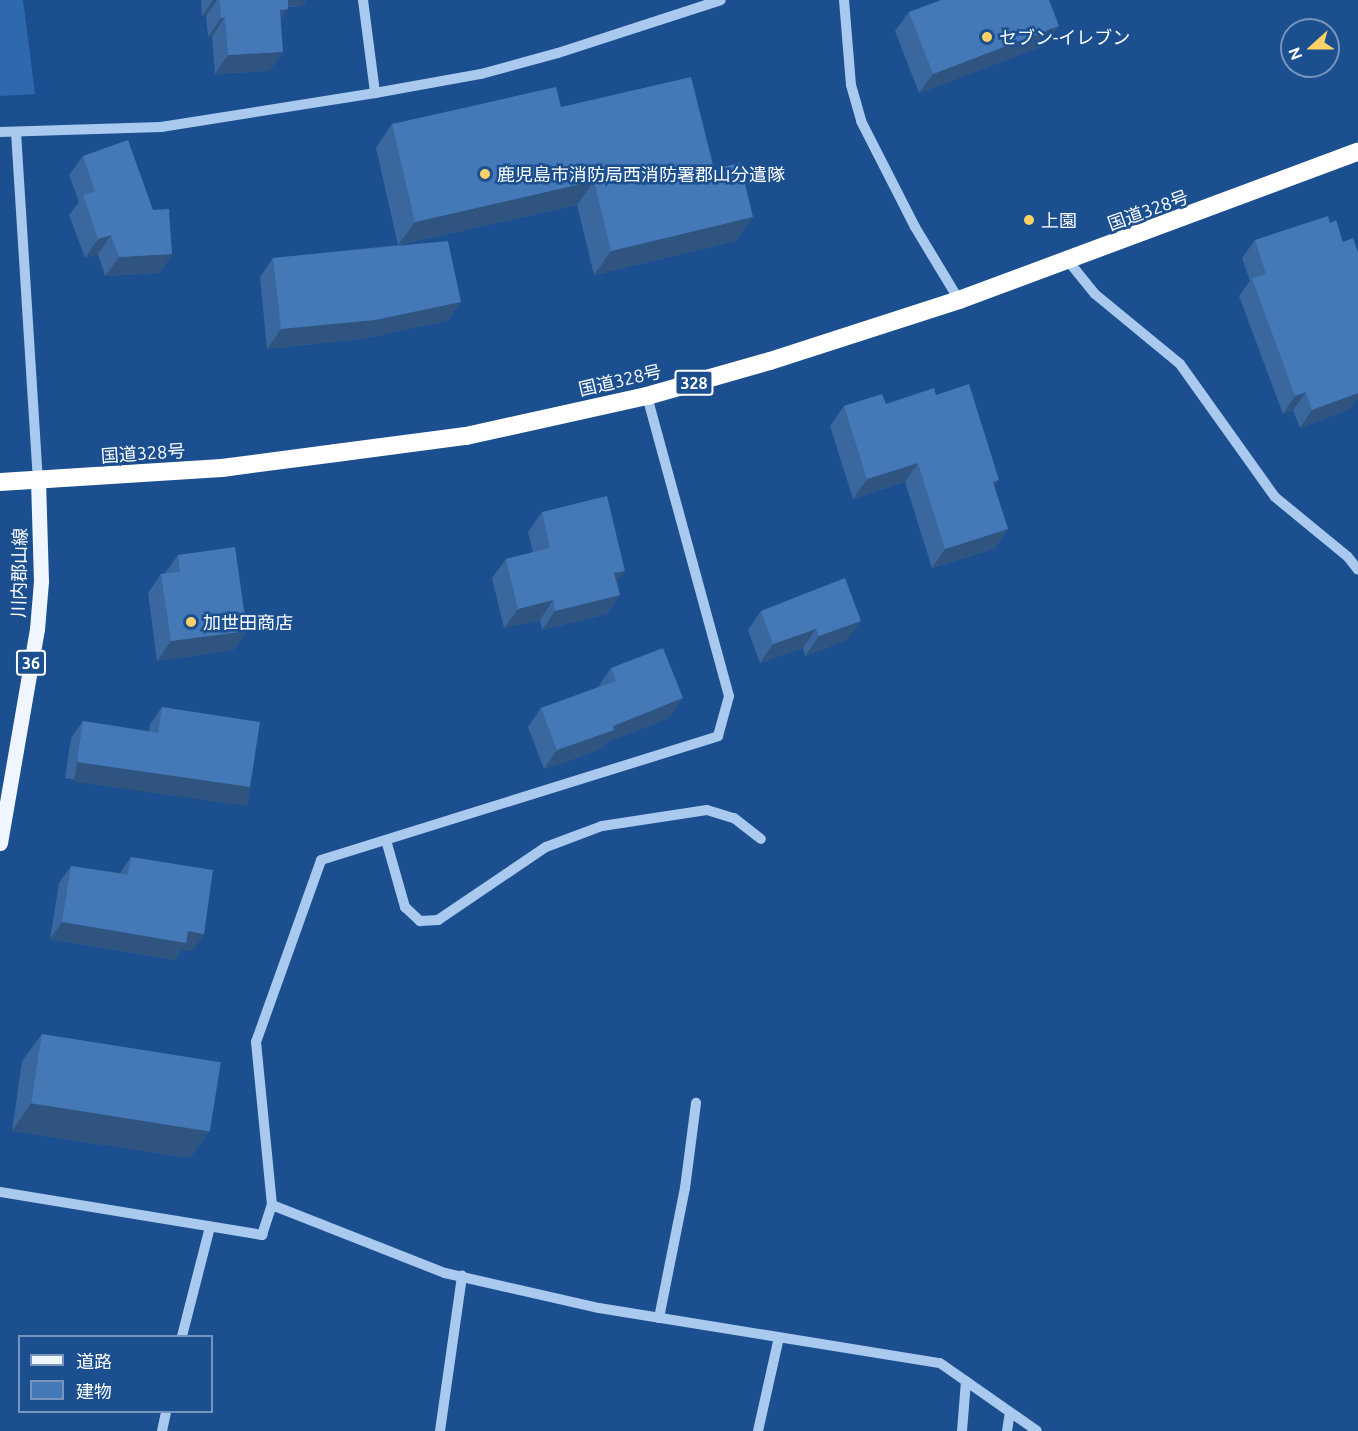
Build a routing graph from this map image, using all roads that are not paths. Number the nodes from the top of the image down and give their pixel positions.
1 (363, 0) edge
2 (721, 0) edge
3 (844, 0) edge
4 (375, 93) junction
5 (0, 132) edge
6 (16, 132) junction
7 (1358, 152) edge
8 (1069, 262) junction
9 (959, 300) junction
10 (646, 396) junction
11 (38, 481) junction
12 (0, 482) edge
13 (1358, 570) edge
14 (760, 839) dead end
15 (386, 840) junction
16 (0, 843) edge
17 (696, 1103) dead end
18 (0, 1192) edge
19 (272, 1205) junction
20 (210, 1227) junction
21 (462, 1276) junction
22 (659, 1317) junction
23 (182, 1335) edge
24 (778, 1336) junction
25 (966, 1381) junction
26 (1010, 1412) junction
27 (166, 1413) edge
28 (162, 1431) edge
29 (440, 1431) edge
30 (758, 1431) edge
31 (962, 1431) edge
32 (1007, 1431) edge
33 (1036, 1431) edge

1 - 4 street
2 - 4 street
3 - 9 street
4 - 6 street
5 - 6 street
6 - 11 street
7 - 8 highway, 国道328号 / 328
8 - 9 highway, 国道328号 / 328
8 - 13 street
9 - 10 highway, 国道328号 / 328
10 - 11 highway, 国道328号 / 328
10 - 15 street
11 - 12 highway, 国道328号 / 328
11 - 16 main road, 川内郡山線 / 36
14 - 15 street
15 - 19 street
17 - 22 street
18 - 20 street
19 - 20 street
19 - 21 street
20 - 23 street
21 - 22 street
21 - 29 street
22 - 24 street
24 - 25 street
24 - 30 street
25 - 26 street
25 - 31 street
26 - 32 street
26 - 33 street
27 - 28 street

